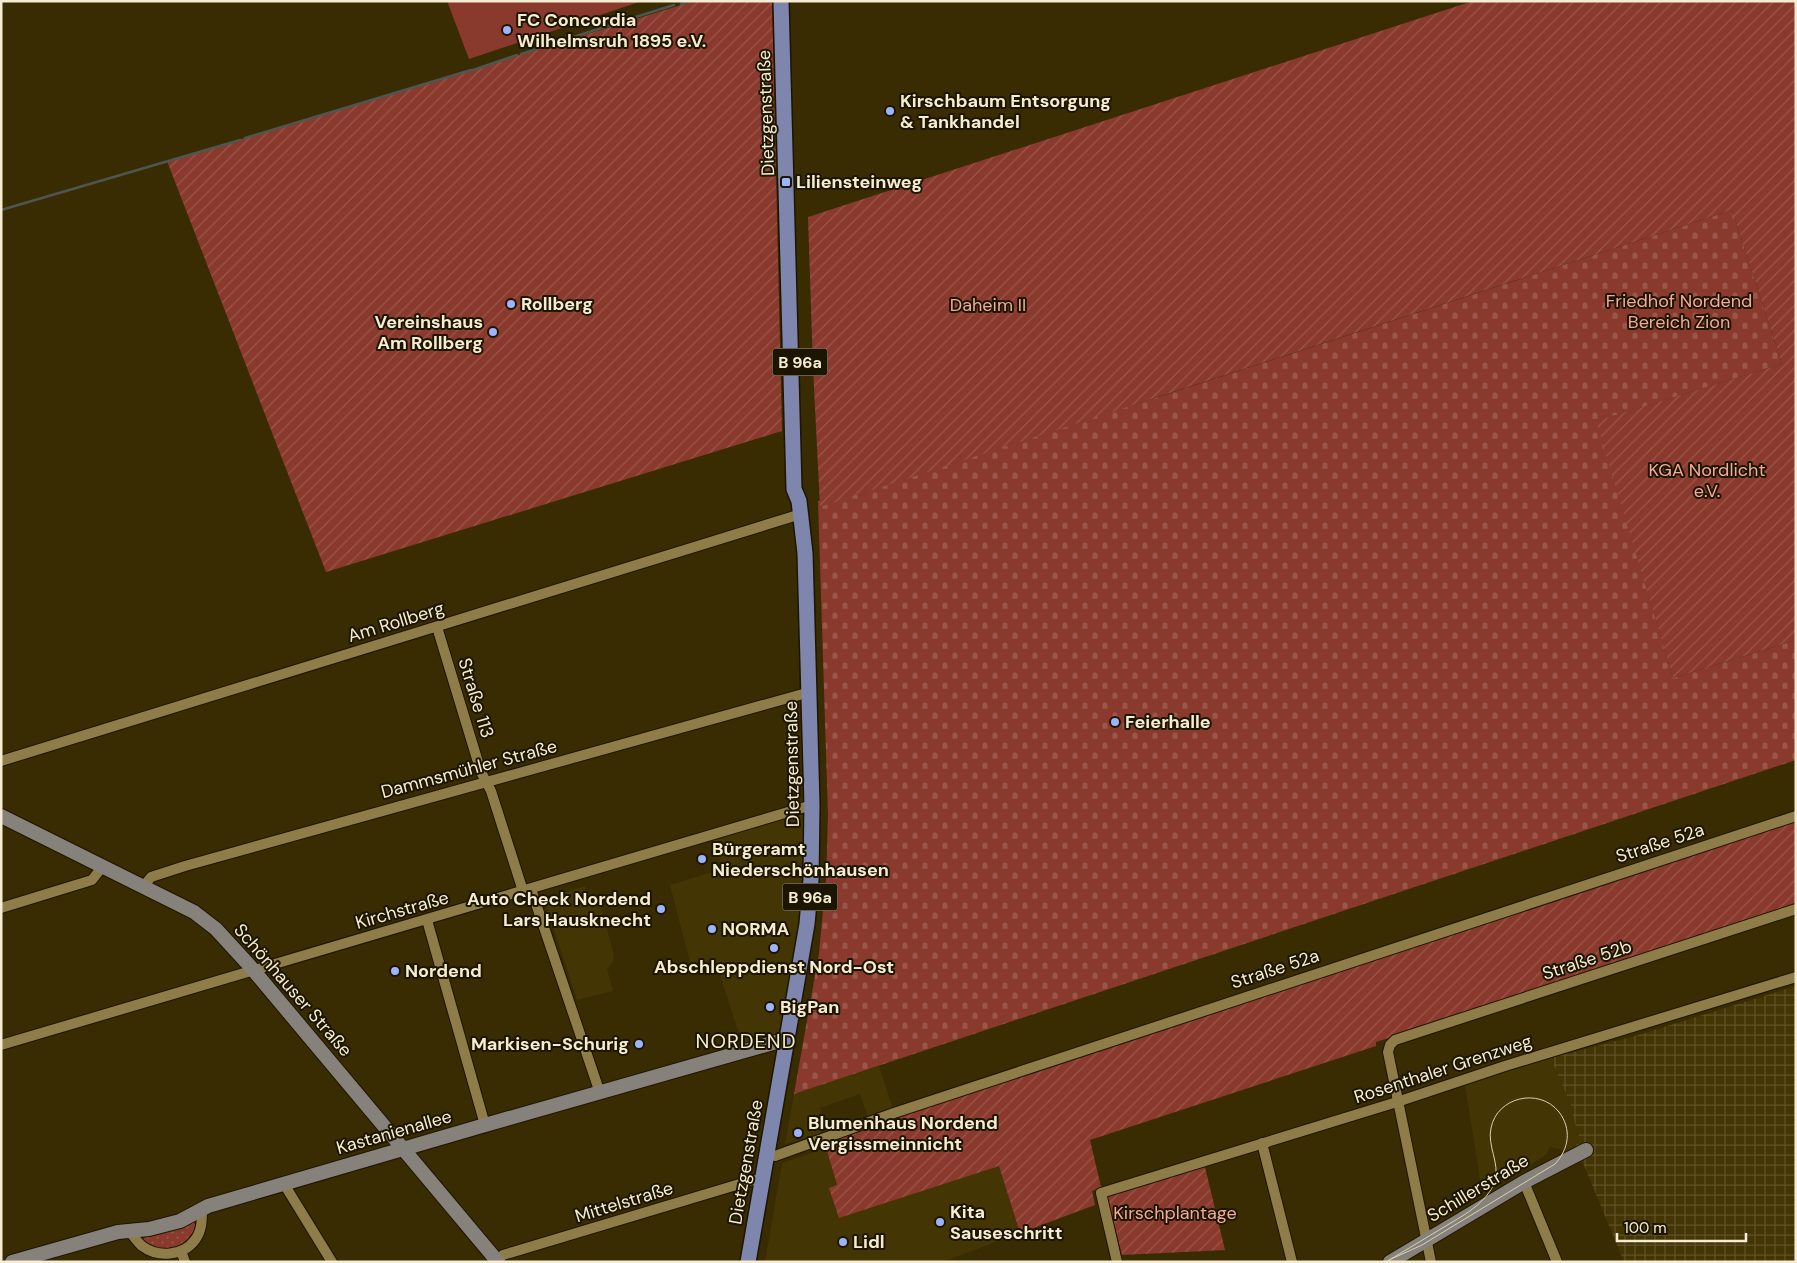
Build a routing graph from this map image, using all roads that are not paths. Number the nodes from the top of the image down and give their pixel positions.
1 (781, 1) edge
2 (792, 1) edge
3 (792, 223) junction
4 (800, 508) junction
5 (438, 627) junction
6 (810, 692) junction
7 (1, 761) edge
8 (486, 781) junction
9 (812, 805) junction
10 (1, 816) edge
11 (1796, 816) edge
12 (103, 866) junction
13 (143, 887) junction
14 (527, 890) junction
15 (1, 908) edge
16 (1796, 909) edge
17 (426, 920) junction
18 (253, 970) junction
19 (1796, 976) edge
20 (787, 1040) junction
21 (1, 1045) edge
22 (600, 1093) junction
23 (1397, 1102) junction
24 (485, 1125) junction
25 (1262, 1143) junction
26 (405, 1149) junction
27 (1586, 1150) dead end
28 (767, 1154) junction
29 (762, 1181) junction
30 (1524, 1182) junction
31 (284, 1184) junction
32 (202, 1210) junction
33 (129, 1231) junction
34 (1427, 1240) junction
35 (181, 1251) junction
36 (45, 1257) edge
37 (497, 1261) edge
38 (12, 1262) edge
39 (185, 1262) edge
40 (332, 1262) edge
41 (748, 1262) edge
42 (1117, 1262) edge
43 (1292, 1262) edge
44 (1390, 1262) edge
45 (1431, 1262) edge
46 (1557, 1262) edge

1 - 3 main road, Dietzgenstraße / B 96a
2 - 3 main road, Dietzgenstraße / B 96a
3 - 4 main road, Dietzgenstraße / B 96a
4 - 5 street, Am Rollberg
4 - 6 main road, Dietzgenstraße / B 96a
5 - 7 street, Am Rollberg
5 - 8 street, Straße 113
6 - 8 street, Dammsmühler Straße
6 - 9 main road, Dietzgenstraße / B 96a
8 - 13 street, Dammsmühler Straße
8 - 14 street, Straße 113
9 - 14 street, Kirchstraße
9 - 20 main road, Dietzgenstraße / B 96a
10 - 12 street, Schönhauser Straße
11 - 28 street, Straße 52a
12 - 13 street, Schönhauser Straße
12 - 15 street
13 - 18 street, Schönhauser Straße
14 - 17 street, Kirchstraße
14 - 22 street, Straße 113
16 - 23 street, Straße 52b
17 - 18 street, Kirchstraße
17 - 24 street
18 - 21 street, Kirchstraße
18 - 26 street, Schönhauser Straße
19 - 23 street, Rosenthaler Grenzweg
20 - 22 street, Kastanienallee
20 - 28 main road, Dietzgenstraße / B 96a
22 - 24 street, Kastanienallee
23 - 25 street, Rosenthaler Grenzweg
23 - 34 street
24 - 26 street, Kastanienallee
25 - 42 street, Rosenthaler Grenzweg
25 - 43 street
26 - 31 street, Kastanienallee
26 - 37 street, Schönhauser Straße
27 - 30 street, Schillerstraße
28 - 29 main road, Dietzgenstraße / B 96a
29 - 37 street, Mittelstraße
29 - 41 main road, Dietzgenstraße / B 96a
30 - 34 street, Schillerstraße
30 - 46 street
31 - 32 street, Kastanienallee
31 - 40 street
32 - 33 street, Kastanienallee
32 - 35 street
33 - 35 street
33 - 36 street, Kastanienallee
34 - 44 street, Schillerstraße
34 - 45 street
35 - 39 street
36 - 38 street, Kastanienallee

